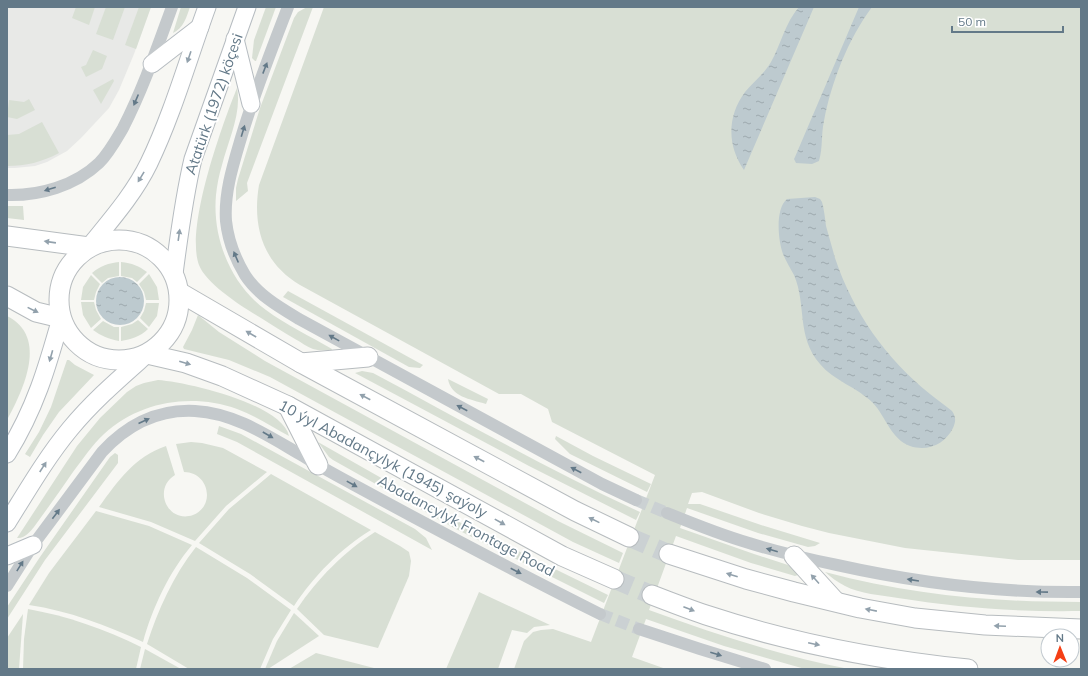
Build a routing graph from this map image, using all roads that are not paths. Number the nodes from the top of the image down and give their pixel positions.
1 (172, 7) edge
2 (208, 7) edge
3 (248, 7) edge
4 (288, 7) edge
5 (200, 27) junction
6 (235, 39) junction
7 (152, 64) junction
8 (251, 104) junction
9 (7, 195) edge
10 (7, 236) edge
11 (89, 247) junction
12 (176, 283) junction
13 (7, 296) edge
14 (61, 318) junction
15 (147, 354) junction
16 (368, 357) junction
17 (301, 363) junction
18 (288, 406) junction
19 (7, 454) edge
20 (318, 465) junction
21 (636, 500) tunnel mouth
22 (667, 513) tunnel mouth
23 (7, 523) edge
24 (629, 537) tunnel mouth
25 (33, 545) junction
26 (669, 554) tunnel mouth
27 (7, 556) edge
28 (794, 556) junction
29 (614, 579) tunnel mouth
30 (7, 586) edge
31 (1081, 592) edge
32 (652, 595) tunnel mouth
33 (835, 601) junction
34 (600, 614) tunnel mouth
35 (640, 628) tunnel mouth
36 (1081, 629) edge
37 (924, 667) edge
38 (765, 669) edge
39 (968, 669) edge

1 - 7 street
2 - 5 main road
3 - 6 main road, Atatürk (1972) köçesi
8 -> 4 street
5 - 7 main road
5 -> 11 main road
6 - 8 main road
12 -> 6 main road, Atatürk (1972) köçesi
7 -> 9 street
16 -> 8 street
11 -> 10 main road
11 - 12 main road
11 - 14 main road
12 - 15 main road
17 -> 12 main road
13 -> 14 main road
14 - 15 main road
14 -> 19 main road
15 -> 18 main road, 10 ýyl Abadançylyk (1945) şaýoly
23 -> 15 main road
16 - 17 main road
21 -> 16 street
24 -> 17 main road
18 - 20 main road
18 -> 29 main road, 10 ýyl Abadançylyk (1945) şaýoly
25 -> 20 street, Abadancylyk Frontage Road
20 -> 34 street, Abadancylyk Frontage Road
28 -> 22 street
25 - 27 main road
30 -> 25 street, Abadancylyk Frontage Road
33 -> 26 main road
31 -> 28 street
33 -> 28 main road
32 -> 37 main road
36 -> 33 main road
35 -> 38 street
37 - 39 main road

